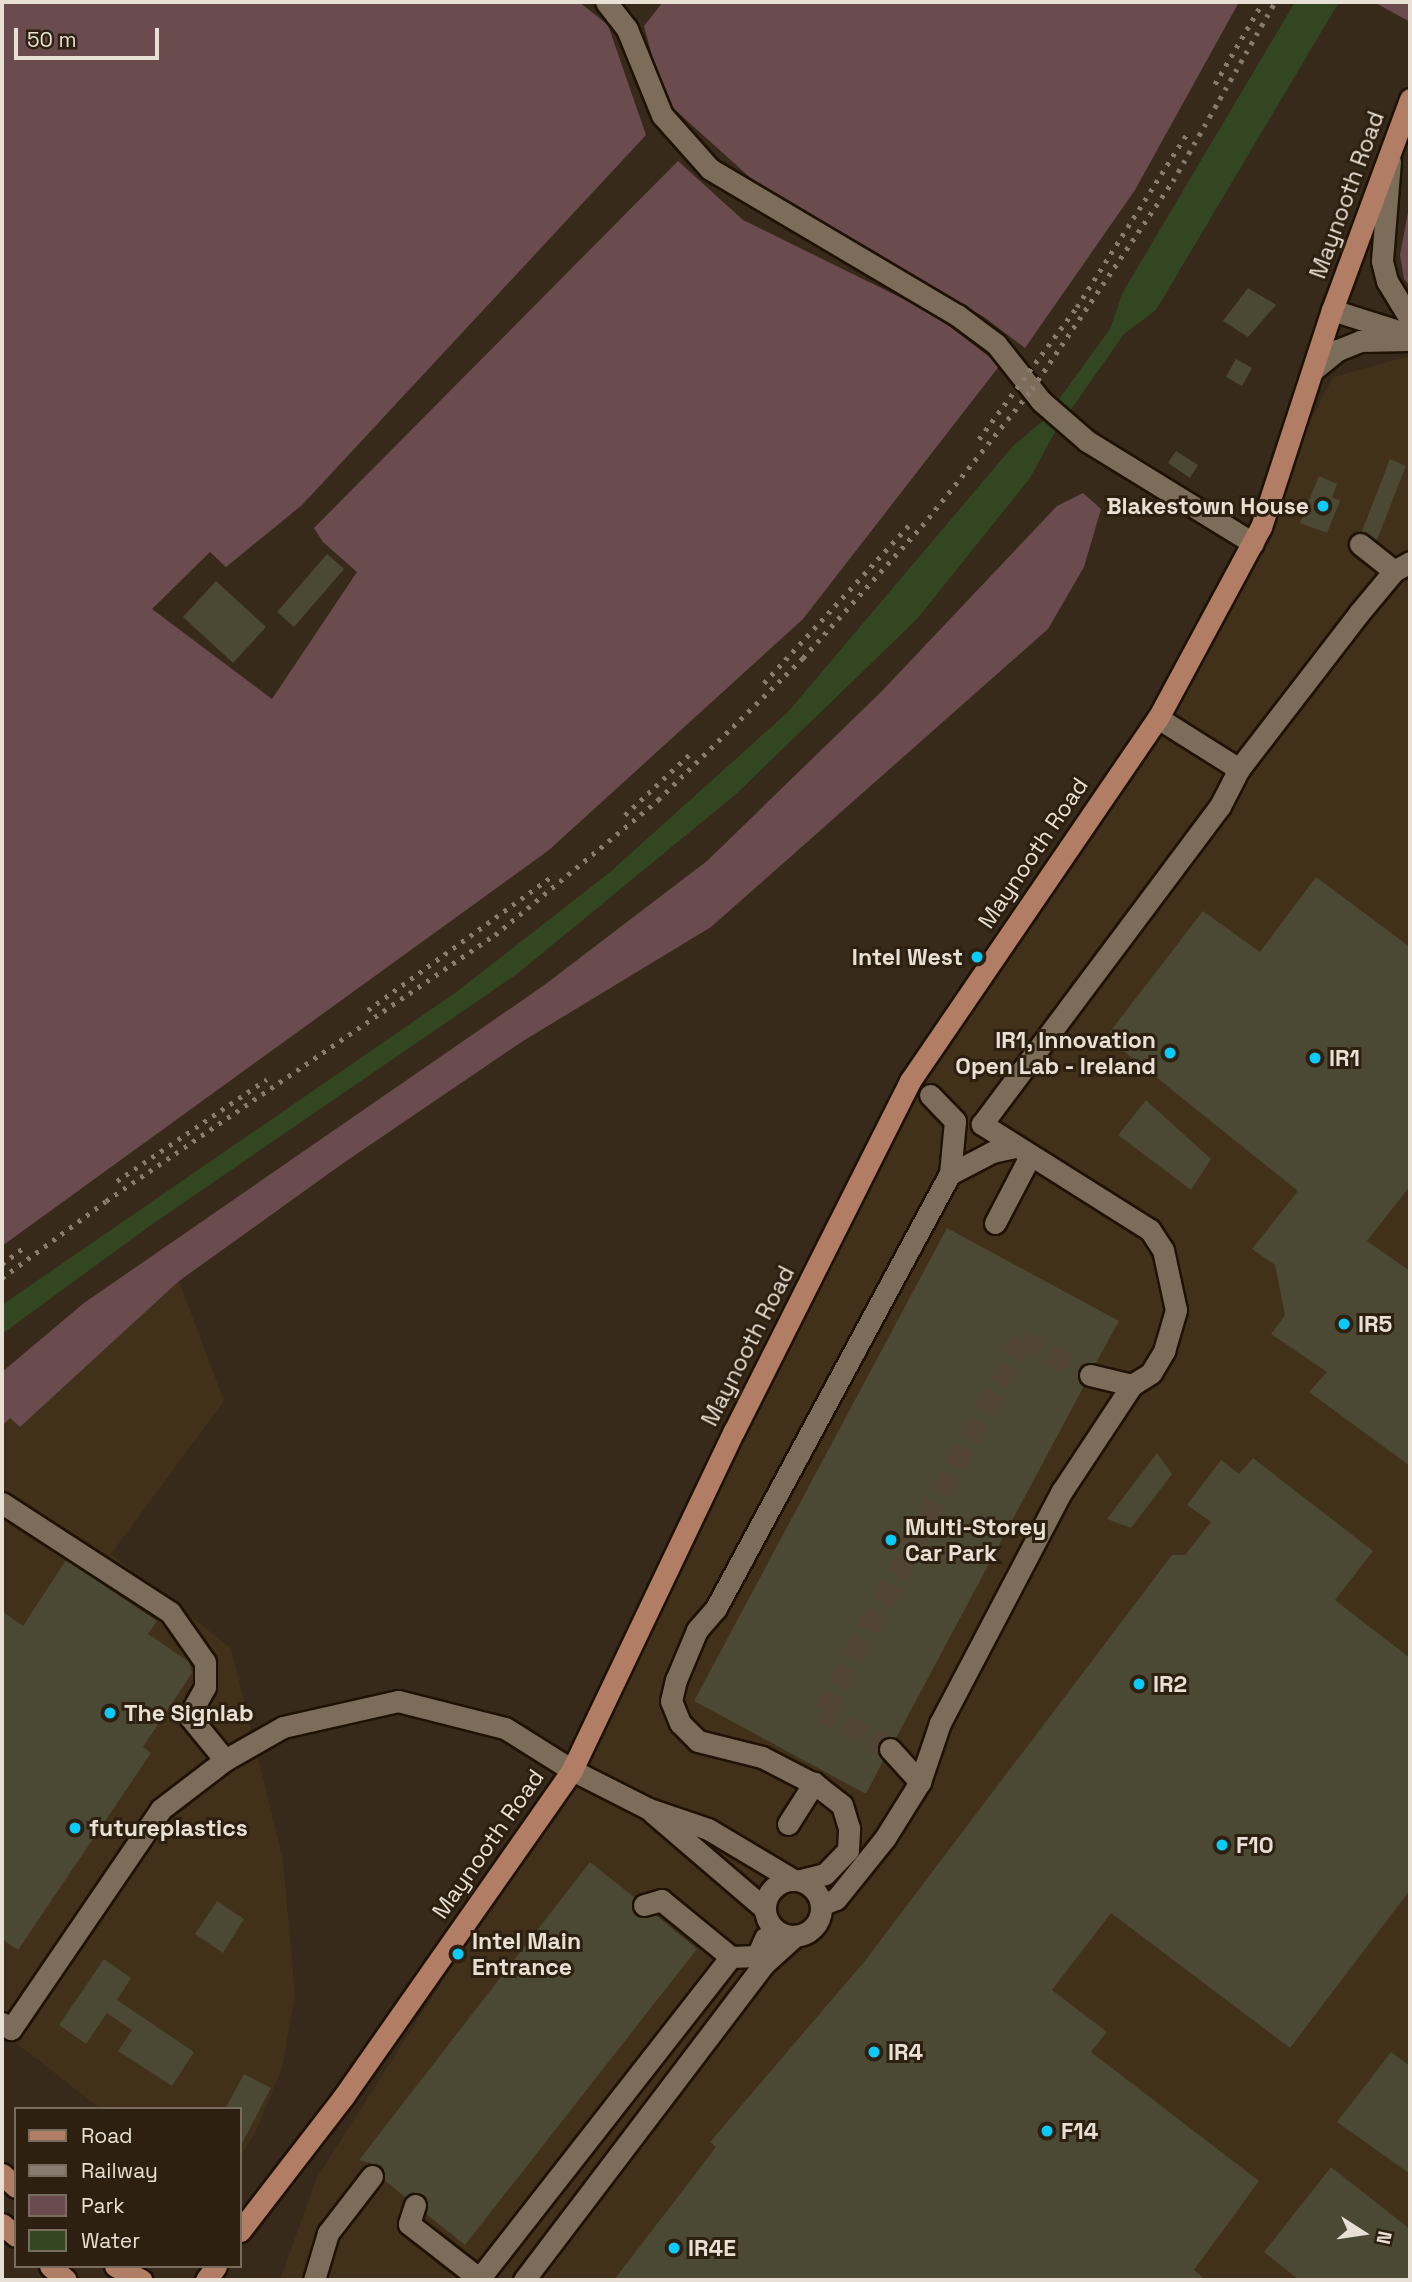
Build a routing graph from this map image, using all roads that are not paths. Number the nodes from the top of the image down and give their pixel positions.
1 (606, 2) edge
2 (1410, 99) edge
3 (1391, 152) junction
4 (1332, 310) junction
5 (1410, 319) edge
6 (1410, 334) edge
7 (1410, 340) edge
8 (1313, 370) junction
9 (1252, 543) junction
10 (1360, 544) dead end
11 (1402, 566) edge
12 (1158, 718) junction
13 (1239, 769) junction
14 (982, 1124) junction
15 (1023, 1151) junction
16 (950, 1174) junction
17 (995, 1223) dead end
18 (1090, 1375) tunnel mouth
19 (1132, 1385) junction
20 (2, 1503) edge
21 (890, 1749) tunnel mouth
22 (228, 1758) junction
23 (572, 1770) junction
24 (920, 1782) junction
25 (814, 1783) junction
26 (649, 1809) junction
27 (788, 1824) dead end
28 (796, 1880) junction
29 (644, 1905) dead end
30 (821, 1905) junction
31 (765, 1922) junction
32 (795, 1936) junction
33 (731, 1957) junction
34 (765, 1964) junction
35 (2, 2023) edge
36 (372, 2176) dead end
37 (415, 2205) dead end
38 (242, 2228) edge
39 (52, 2268) edge
40 (119, 2268) edge
41 (480, 2279) edge
42 (66, 2280) edge
43 (141, 2280) edge
44 (314, 2280) edge
45 (524, 2280) edge

1 - 9 street
2 - 3 main road, Maynooth Road
3 - 4 main road, Maynooth Road
3 - 5 street
4 - 6 street
4 - 8 main road, Maynooth Road
7 - 8 street
8 - 9 main road, Maynooth Road
9 - 12 main road, Maynooth Road
10 - 11 street
11 - 13 street
12 - 13 street
12 - 23 main road, Maynooth Road
13 - 14 street
14 - 15 street
14 - 16 street
15 - 16 street
15 - 17 street
15 - 19 street
16 - 25 street
18 - 19 street
19 - 24 street
20 - 22 street
21 - 24 street
22 - 23 street
22 - 35 street
23 - 26 street
23 - 38 main road, Maynooth Road
24 - 30 street
25 - 27 street
25 - 28 street
26 - 28 street
26 - 31 street
28 - 30 street
28 - 31 street
29 - 33 street
30 - 32 street
31 - 32 street
31 - 33 street
31 - 34 street
32 - 34 street
33 - 41 street
34 - 45 street
36 - 44 street
37 - 41 street
39 - 42 main road
40 - 43 main road

